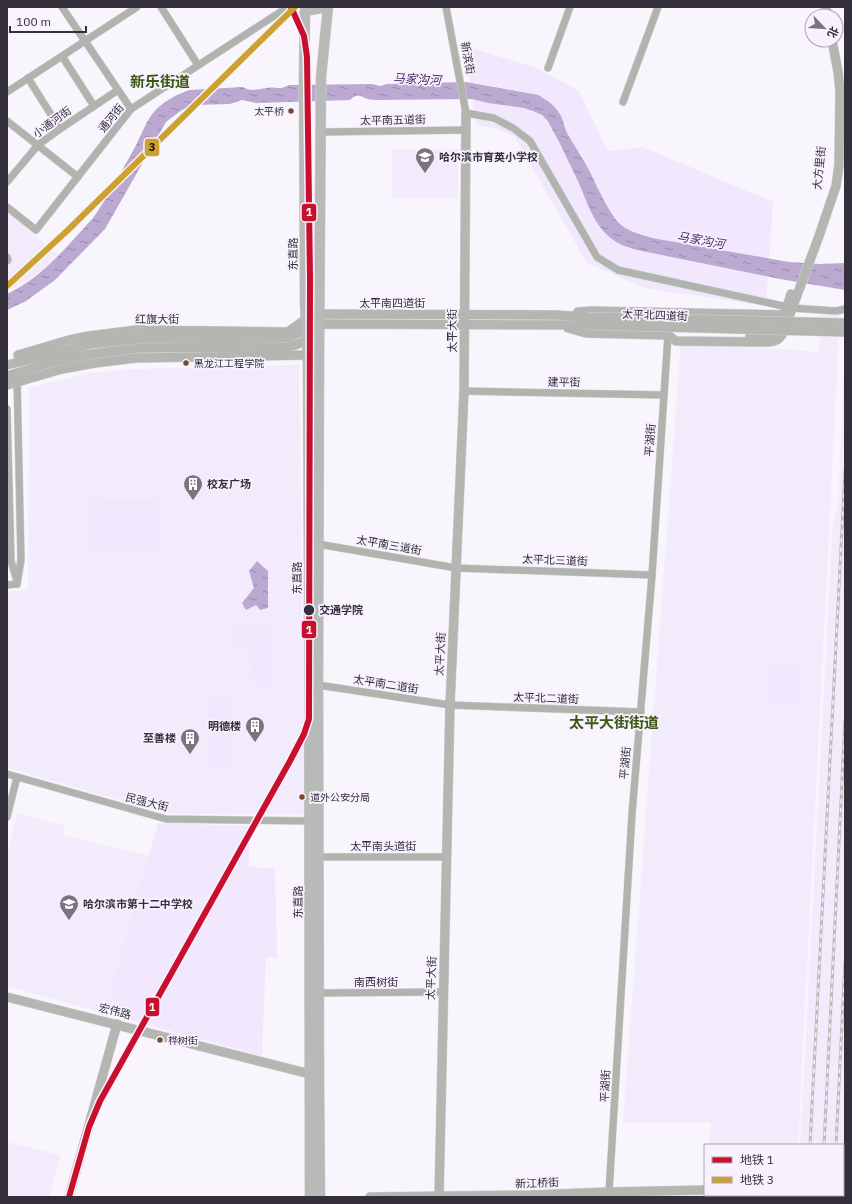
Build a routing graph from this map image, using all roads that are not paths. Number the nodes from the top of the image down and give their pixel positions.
1 (62, 7) edge
2 (137, 7) edge
3 (161, 7) edge
4 (288, 7) edge
5 (328, 7) edge
6 (446, 7) edge
7 (570, 7) edge
8 (658, 7) edge
9 (305, 8) edge
10 (85, 41) junction
11 (829, 48) edge
12 (834, 48) edge
13 (62, 56) junction
14 (198, 65) junction
15 (548, 68) dead end
16 (28, 78) junction
17 (118, 90) junction
18 (7, 92) edge
19 (622, 102) dead end
20 (94, 106) junction
21 (131, 109) junction
22 (466, 113) junction
23 (7, 121) edge
24 (60, 129) junction
25 (466, 130) junction
26 (321, 132) junction
27 (38, 145) junction
28 (78, 177) junction
29 (7, 182) edge
30 (7, 207) edge
31 (812, 246) junction
32 (845, 309) edge
33 (788, 311) junction
34 (464, 315) junction
35 (556, 316) junction
36 (306, 319) junction
37 (320, 319) junction
38 (588, 321) junction
39 (552, 324) junction
40 (845, 324) edge
41 (464, 325) junction
42 (306, 330) junction
43 (845, 332) edge
44 (668, 335) junction
45 (307, 341) junction
46 (288, 343) junction
47 (308, 355) junction
48 (7, 359) edge
49 (7, 365) edge
50 (7, 376) edge
51 (17, 377) junction
52 (7, 385) edge
53 (464, 391) junction
54 (664, 395) junction
55 (7, 409) edge
56 (318, 544) junction
57 (456, 568) junction
58 (652, 575) junction
59 (17, 584) junction
60 (7, 585) edge
61 (318, 685) junction
62 (450, 705) junction
63 (640, 712) junction
64 (7, 774) edge
65 (17, 777) junction
66 (7, 816) edge
67 (310, 821) junction
68 (318, 857) junction
69 (447, 857) junction
70 (443, 992) junction
71 (314, 993) junction
72 (7, 997) edge
73 (118, 1024) junction
74 (310, 1074) junction
75 (704, 1190) edge
76 (609, 1192) junction
77 (638, 1194) edge
78 (531, 1196) edge
79 (69, 1197) edge
80 (310, 1197) edge
81 (320, 1197) edge
82 (370, 1197) edge
83 (439, 1197) edge

1 - 10 street
2 - 10 street
3 - 14 street
4 - 14 street, 通河街
5 - 9 highway
5 - 26 highway, 东直路
6 - 22 street, 新滨街
7 - 15 street
8 - 19 street
9 - 36 highway, 东直路
10 - 13 street
10 - 17 street
11 - 31 main road, 大方里街
12 - 31 main road, 大方里街
13 - 16 street
13 - 20 street
14 - 21 street, 通河街
16 - 18 street
16 - 24 street
17 - 20 street, 小通河街
17 - 21 street
20 - 24 street, 小通河街
21 - 28 street, 通河街
22 - 25 main road, 太平大街
22 - 33 street
23 - 27 street
24 - 27 street, 小通河街
25 - 26 street, 太平南五道街
25 - 34 main road, 太平大街
26 - 37 highway, 东直路
27 - 28 street
27 - 29 street, 小通河街
28 - 30 street, 通河街
31 - 33 main road, 大方里街
32 - 33 street
33 - 35 main road
33 - 44 main road, 大方里街
34 - 35 main road, 太平北四道街
34 - 37 main road, 太平南四道街
34 - 41 main road, 太平大街
35 - 38 main road, 太平北四道街
36 - 42 highway, 东直路
36 - 48 main road, 红旗大街
37 - 41 main road, 太平南四道街
37 - 42 main road
37 - 45 main road
37 - 56 highway, 东直路
38 - 39 main road, 太平北四道街
38 - 40 main road, 太平北四道街, bridge
38 - 43 main road, 太平北四道街, bridge
39 - 41 main road, 太平北四道街
39 - 44 main road, 大方里街
41 - 53 main road, 太平大街
42 - 45 highway, 东直路
42 - 46 main road
44 - 54 street, 平湖街
45 - 46 main road
45 - 47 highway, 东直路
46 - 49 main road, 红旗大街
46 - 51 main road
47 - 51 main road
47 - 67 highway, 东直路
50 - 51 main road
51 - 52 main road
51 - 59 street
53 - 54 street, 建平街
53 - 57 main road, 太平大街
54 - 58 street, 平湖街
55 - 59 street
56 - 57 street, 太平南三道街
56 - 61 highway, 东直路
57 - 58 street, 太平北三道街
57 - 62 main road, 太平大街
58 - 63 street, 平湖街
59 - 60 street
61 - 62 street, 太平南二道街
61 - 68 highway, 东直路
62 - 63 street, 太平北二道街
62 - 69 main road, 太平大街
63 - 76 street, 平湖街
64 - 65 street, 民强大街
65 - 66 street
65 - 67 street, 民强大街
67 - 71 highway, 东直路
68 - 69 street, 太平南头道街
68 - 71 highway, 东直路
69 - 70 main road, 太平大街
70 - 71 street, 南西树街
70 - 83 main road, 太平大街
71 - 74 highway, 东直路
71 - 81 highway, 东直路
72 - 73 main road, 宏伟路
73 - 74 main road, 宏伟路
73 - 79 main road
74 - 80 highway, 东直路
75 - 77 main road, 新江桥街
76 - 77 main road, 新江桥街
76 - 78 main road, 新江桥街
78 - 83 main road, 新江桥街
82 - 83 main road, 新江桥街

